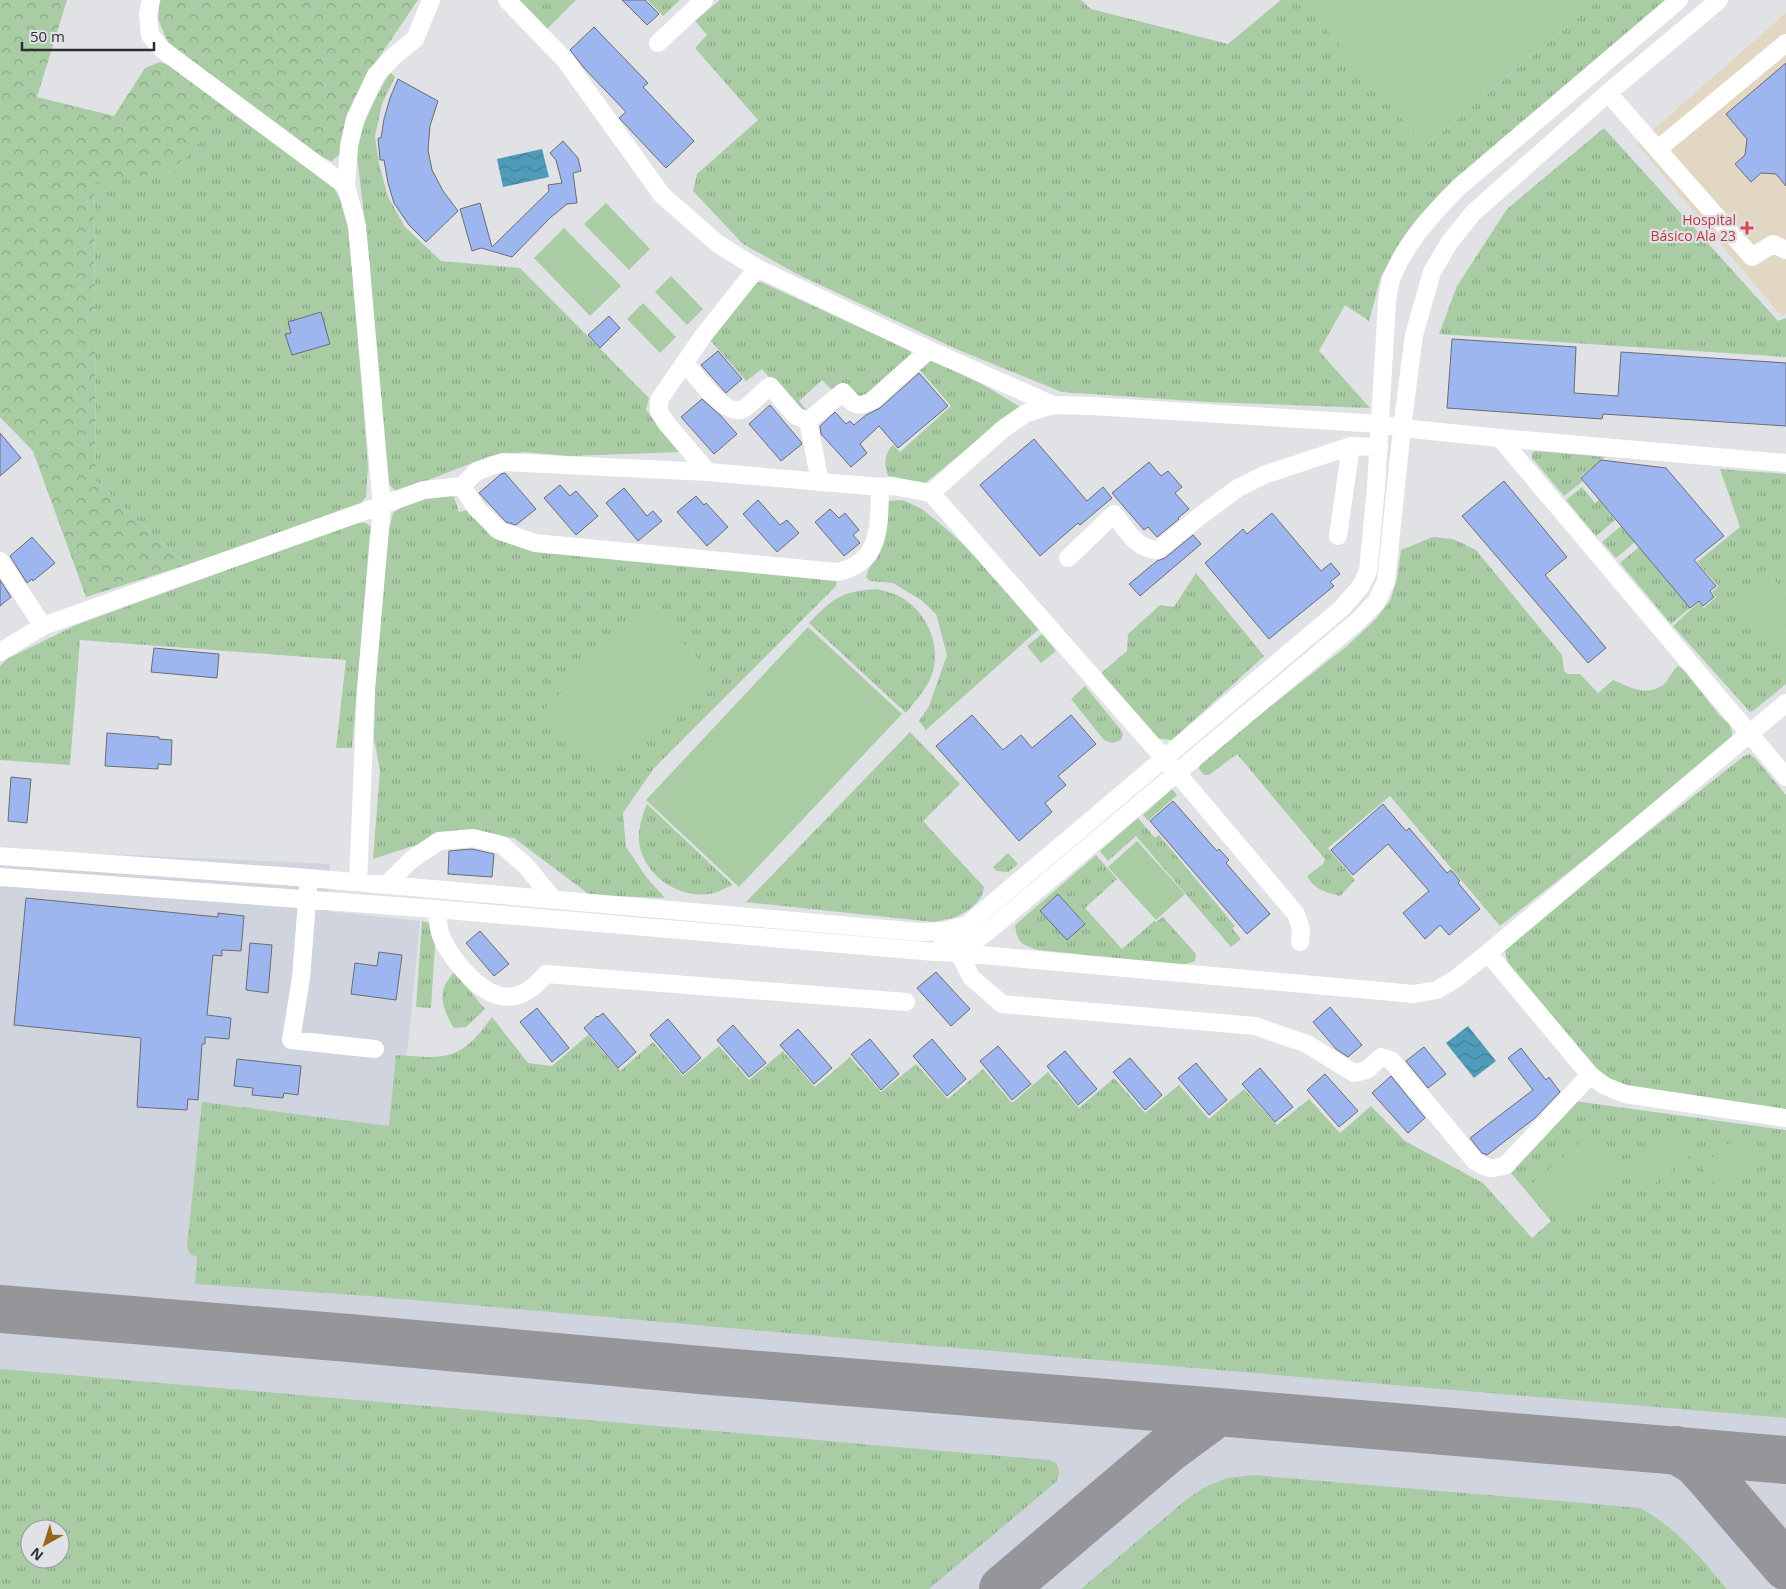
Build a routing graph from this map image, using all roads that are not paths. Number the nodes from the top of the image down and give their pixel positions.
1 (151, 0) edge
2 (431, 0) edge
3 (507, 0) edge
4 (704, 0) edge
5 (1679, 0) edge
6 (1718, 0) edge
7 (658, 43) dead end
8 (1786, 43) edge
9 (1608, 93) junction
10 (1658, 149) junction
11 (346, 186) junction
12 (1786, 250) edge
13 (757, 268) junction
14 (929, 350) junction
15 (684, 363) junction
16 (1053, 405) junction
17 (808, 421) junction
18 (1380, 424) junction
19 (1402, 428) junction
20 (1500, 438) junction
21 (1351, 446) junction
22 (1379, 448) junction
23 (1786, 463) edge
24 (708, 472) junction
25 (820, 482) junction
26 (462, 486) junction
27 (880, 487) junction
28 (931, 493) junction
29 (382, 506) junction
30 (1338, 536) dead end
31 (1068, 558) dead end
32 (0, 561) edge
33 (43, 626) junction
34 (0, 652) edge
35 (1786, 703) edge
36 (1750, 734) junction
37 (1163, 759) junction
38 (1176, 773) junction
39 (1786, 776) edge
40 (0, 856) edge
41 (0, 876) edge
42 (309, 878) junction
43 (358, 882) junction
44 (386, 885) junction
45 (307, 900) junction
46 (554, 900) junction
47 (436, 909) junction
48 (973, 920) junction
49 (992, 928) junction
50 (1300, 942) dead end
51 (935, 952) junction
52 (959, 953) junction
53 (1488, 953) junction
54 (906, 1002) dead end
55 (375, 1049) dead end
56 (1590, 1075) junction
57 (1786, 1118) edge

1 - 11 lane
2 - 11 lane
3 - 13 lane
4 - 7 lane
5 - 18 lane
6 - 9 lane
8 - 10 lane
9 - 10 lane
9 - 19 lane
10 - 12 lane
11 - 29 lane
13 - 14 lane
13 - 15 lane
14 - 16 lane
14 - 17 lane
15 - 17 lane
15 - 24 lane
16 - 18 lane
16 - 28 lane
17 - 25 lane
18 - 19 lane
18 - 22 lane
19 - 20 lane
19 - 38 lane
20 - 23 lane
20 - 36 lane
21 - 22 lane
21 - 30 lane
21 - 31 lane
22 - 37 lane
24 - 25 lane
24 - 26 lane
25 - 27 lane
26 - 27 lane
26 - 29 lane
27 - 28 lane
28 - 37 lane
29 - 33 lane
29 - 43 lane
32 - 33 lane
33 - 34 lane
35 - 36 lane
36 - 39 lane
36 - 53 lane
37 - 38 lane
37 - 48 lane
38 - 49 lane
38 - 50 lane
40 - 42 lane
41 - 45 lane
42 - 43 lane
42 - 45 lane
43 - 44 lane
44 - 46 lane
44 - 46 lane
45 - 47 lane
45 - 55 lane
46 - 48 lane
47 - 51 lane
47 - 54 lane
48 - 49 lane
48 - 51 lane
49 - 52 lane
51 - 52 lane
52 - 53 lane
52 - 56 lane
53 - 56 lane
56 - 57 lane

